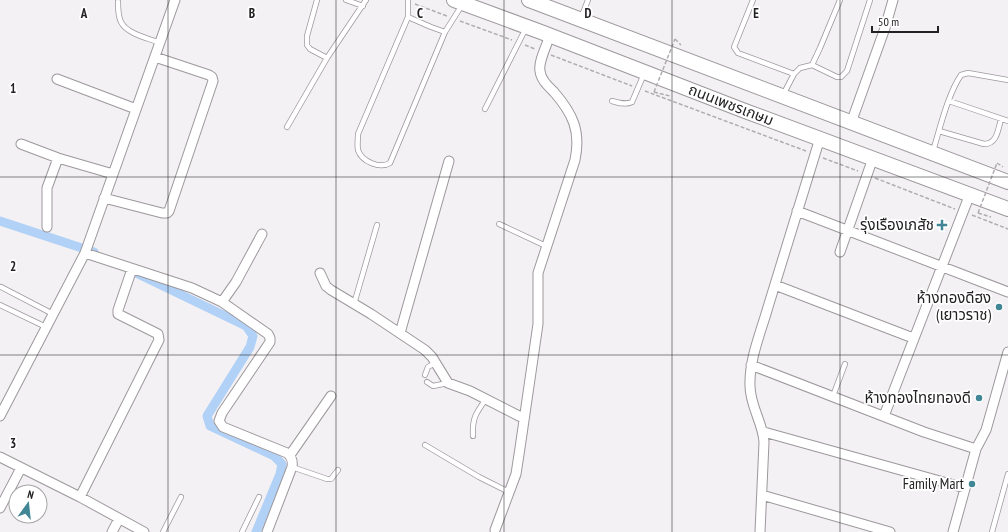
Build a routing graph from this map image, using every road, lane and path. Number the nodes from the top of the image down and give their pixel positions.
1 (175, 0) edge
2 (317, 0) edge
3 (346, 0) edge
4 (366, 0) edge
5 (408, 0) edge
6 (529, 0) edge
7 (588, 0) edge
8 (754, 0) edge
9 (840, 0) edge
10 (870, 0) edge
11 (893, 0) edge
12 (118, 2) dead end
13 (458, 2) edge
14 (363, 6) junction
15 (408, 17) junction
16 (453, 18) junction
17 (580, 19) junction
18 (526, 27) junction
19 (444, 32) junction
20 (550, 35) junction
21 (160, 43) junction
22 (518, 43) junction
23 (686, 49) dead end
24 (544, 52) junction
25 (155, 57) junction
26 (327, 58) junction
27 (812, 65) junction
28 (645, 72) junction
29 (794, 74) junction
30 (57, 79) dead end
31 (1008, 80) edge
32 (638, 88) junction
33 (670, 96) dead end
34 (782, 97) junction
35 (612, 101) dead end
36 (949, 101) junction
37 (136, 109) junction
38 (485, 109) dead end
39 (1001, 119) junction
40 (1008, 121) edge
41 (851, 123) junction
42 (287, 127) dead end
43 (939, 132) junction
44 (820, 138) junction
45 (21, 144) dead end
46 (932, 153) junction
47 (815, 155) junction
48 (58, 158) junction
49 (873, 158) junction
50 (449, 161) dead end
51 (997, 163) dead end
52 (113, 174) junction
53 (867, 174) junction
54 (1008, 182) edge
55 (970, 194) junction
56 (104, 198) junction
57 (1008, 209) edge
58 (797, 211) junction
59 (963, 212) junction
60 (991, 217) dead end
61 (377, 224) dead end
62 (499, 224) dead end
63 (47, 227) dead end
64 (848, 229) junction
65 (1008, 229) edge
66 (262, 234) dead end
67 (546, 246) junction
68 (86, 251) junction
69 (840, 252) dead end
70 (941, 266) junction
71 (132, 269) junction
72 (320, 273) dead end
73 (775, 285) junction
74 (1, 287) edge
75 (1008, 292) edge
76 (222, 302) junction
77 (354, 304) junction
78 (0, 305) edge
79 (53, 314) junction
80 (46, 327) junction
81 (400, 333) junction
82 (913, 338) junction
83 (1008, 352) edge
84 (435, 363) junction
85 (845, 364) dead end
86 (751, 365) junction
87 (425, 375) dead end
88 (427, 382) dead end
89 (448, 383) junction
90 (332, 396) dead end
91 (833, 396) junction
92 (486, 399) junction
93 (0, 416) edge
94 (884, 416) junction
95 (523, 418) junction
96 (764, 432) junction
97 (473, 436) dead end
98 (425, 445) dead end
99 (976, 449) junction
100 (290, 455) junction
101 (0, 457) edge
102 (292, 467) junction
103 (20, 468) junction
104 (338, 470) dead end
105 (1008, 474) edge
106 (965, 488) junction
107 (510, 492) junction
108 (762, 495) junction
109 (80, 497) junction
110 (181, 497) dead end
111 (259, 497) dead end
112 (0, 508) edge
113 (119, 519) junction
114 (495, 530) dead end
115 (112, 532) edge
116 (144, 532) edge
117 (163, 532) edge
118 (242, 532) edge
119 (266, 532) edge
120 (760, 532) edge
121 (890, 532) edge
122 (953, 532) edge
123 (992, 532) edge

1 - 21 street
2 - 26 lane
3 - 14 lane
4 - 14 lane
5 - 15 lane
5 - 16 path
6 - 17 main road, ถนนเพชรเกษม
7 - 17 lane
8 - 29 lane
9 - 27 lane
10 - 27 lane
11 - 41 street
12 - 21 lane
13 - 16 lane
13 - 18 main road, ถนนเพชรเกษม
14 - 26 lane
15 - 19 lane
15 - 19 lane
16 - 19 lane
16 - 22 path
17 - 34 main road, ถนนเพชรเกษม
18 - 20 main road, ถนนเพชรเกษม
18 - 22 lane
20 - 24 street
20 - 28 main road, ถนนเพชรเกษม
21 - 25 street
22 - 24 path
22 - 38 lane
23 - 33 path, bridge
24 - 32 path
24 - 67 street
25 - 37 street
25 - 56 street
26 - 42 lane
27 - 29 lane
28 - 32 lane
28 - 44 main road, ถนนเพชรเกษม
29 - 34 lane
30 - 37 street
31 - 36 lane
32 - 35 lane
32 - 47 path
34 - 41 main road, ถนนเพชรเกษม
36 - 39 lane
36 - 43 lane
37 - 52 street
39 - 40 lane
39 - 43 lane
41 - 46 main road, ถนนเพชรเกษม
43 - 46 lane
44 - 47 street
44 - 49 main road, ถนนเพชรเกษม
45 - 48 street
46 - 54 main road, ถนนเพชรเกษม
47 - 53 path
47 - 58 street
48 - 52 street
48 - 63 street
49 - 53 street
49 - 55 main road, ถนนเพชรเกษม
50 - 81 street
51 - 60 path, bridge
52 - 56 street
53 - 59 path
53 - 64 street
55 - 57 main road, ถนนเพชรเกษม
55 - 59 street
56 - 68 street
58 - 64 street
58 - 73 street
59 - 65 path
59 - 70 street
61 - 77 lane
62 - 67 lane
64 - 69 street
64 - 70 street
66 - 76 street
67 - 95 street
68 - 71 street
68 - 79 street
70 - 75 street
70 - 82 street
71 - 76 street
71 - 109 street
72 - 77 street
73 - 82 street
73 - 86 street
74 - 79 lane
76 - 100 street
77 - 81 street
78 - 80 lane
79 - 80 street
80 - 93 street
81 - 84 street
82 - 94 street
83 - 99 street
84 - 87 lane
84 - 89 street
85 - 91 lane
86 - 91 street
86 - 96 street
88 - 89 lane
89 - 92 street
90 - 100 street
91 - 94 street
92 - 95 street
92 - 97 lane
94 - 99 street
95 - 107 street
96 - 106 street
96 - 108 street
98 - 107 lane
99 - 106 street
100 - 102 street
101 - 103 street
102 - 104 lane
102 - 119 street
103 - 109 street
103 - 112 street
105 - 123 lane
106 - 122 street
107 - 114 street
108 - 120 street
108 - 121 street
109 - 113 street
110 - 117 lane
111 - 118 lane
113 - 115 street
113 - 116 street

